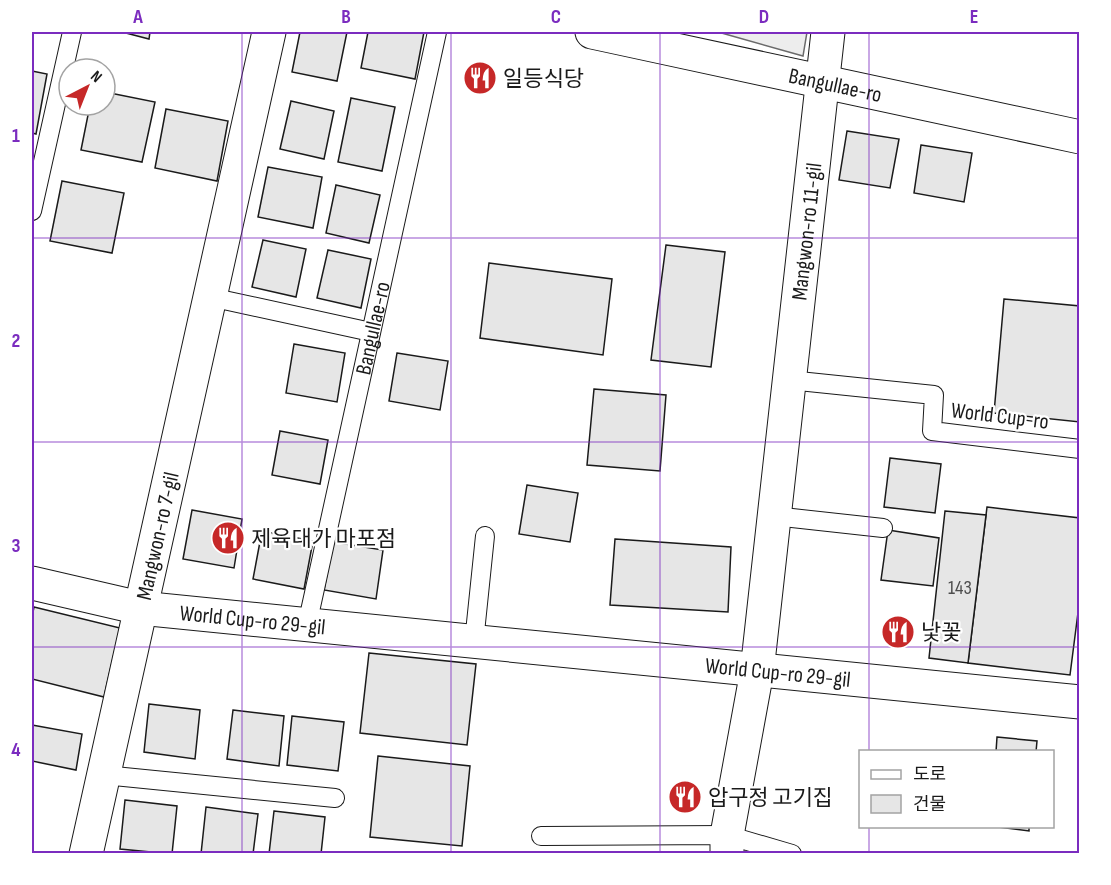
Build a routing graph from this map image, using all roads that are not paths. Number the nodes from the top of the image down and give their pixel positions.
1 (72, 32) edge
2 (268, 32) edge
3 (437, 32) edge
4 (592, 32) edge
5 (828, 32) edge
6 (823, 83) junction
7 (1080, 137) edge
8 (32, 211) edge
9 (210, 297) junction
10 (371, 332) junction
11 (789, 380) junction
12 (1080, 449) edge
13 (774, 516) junction
14 (884, 528) dead end
15 (485, 536) dead end
16 (32, 583) edge
17 (140, 608) junction
18 (307, 625) junction
19 (474, 642) junction
20 (757, 671) junction
21 (1080, 702) edge
22 (104, 775) junction
23 (335, 798) dead end
24 (541, 836) dead end
25 (727, 844) edge
26 (86, 854) edge
27 (792, 854) edge

1 - 8 lane
2 - 9 street, Mangwon-ro 7-gil
3 - 10 lane, Bangullae-ro
4 - 6 street, Bangullae-ro
5 - 6 street, Mangwon-ro 11-gil
6 - 7 street, Bangullae-ro
6 - 11 street, Mangwon-ro 11-gil
9 - 10 lane
9 - 17 street, Mangwon-ro 7-gil
10 - 18 lane, Bangullae-ro
11 - 12 lane, World Cup-ro
11 - 13 street, Mangwon-ro 11-gil
13 - 14 lane
13 - 20 street, Mangwon-ro 11-gil
15 - 19 lane
16 - 17 street, World Cup-ro 29-gil
17 - 18 street, World Cup-ro 29-gil
17 - 22 street, Mangwon-ro 7-gil
18 - 19 street, World Cup-ro 29-gil
19 - 20 street, World Cup-ro 29-gil
20 - 21 street, World Cup-ro 29-gil
20 - 25 street, Mangwon-ro 11-gil
22 - 23 lane
22 - 26 street, Mangwon-ro 7-gil
24 - 25 lane
25 - 27 lane

